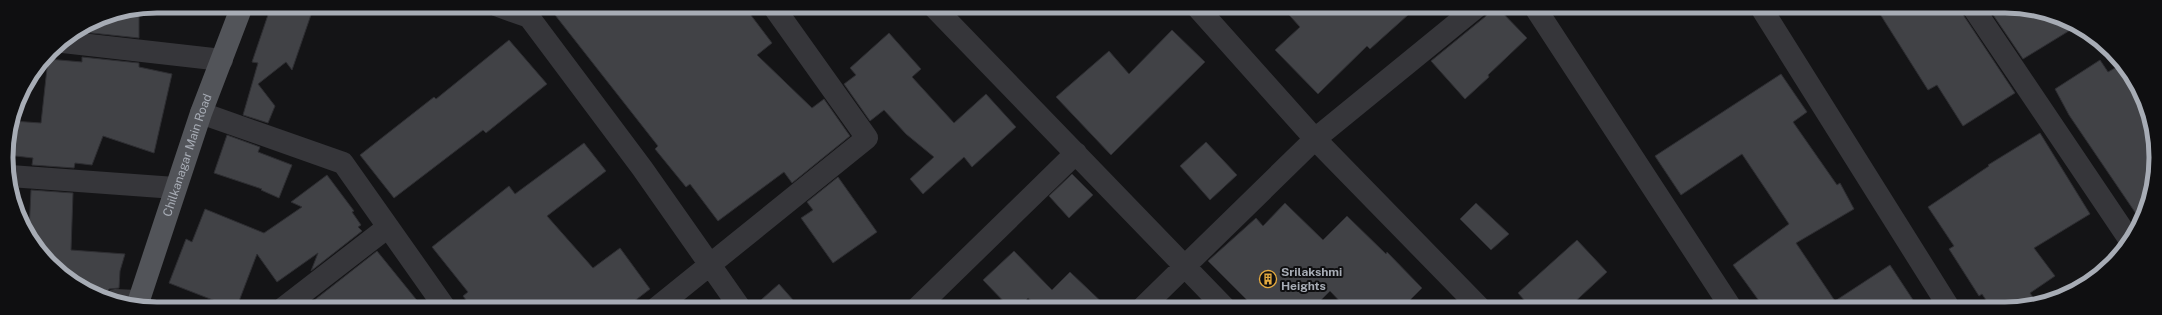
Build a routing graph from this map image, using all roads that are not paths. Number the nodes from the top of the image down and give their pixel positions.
1 (239, 13) edge
2 (518, 13) edge
3 (778, 13) edge
4 (940, 13) edge
5 (1202, 13) edge
6 (1469, 13) edge
7 (1539, 13) edge
8 (1764, 13) edge
9 (1977, 13) edge
10 (70, 43) edge
11 (222, 60) junction
12 (201, 113) junction
13 (1315, 139) junction
14 (1076, 154) junction
15 (14, 176) edge
16 (175, 188) junction
17 (388, 227) junction
18 (2127, 235) edge
19 (710, 266) junction
20 (1184, 266) junction
21 (138, 301) edge
22 (291, 302) edge
23 (441, 302) edge
24 (664, 302) edge
25 (736, 302) edge
26 (923, 302) edge
27 (1148, 302) edge
28 (1219, 302) edge
29 (1474, 302) edge
30 (1727, 302) edge
31 (1946, 302) edge

1 - 11 main road, Chilkanagar Main Road
2 - 19 street
3 - 19 street
4 - 14 street
5 - 13 street
6 - 13 street
7 - 30 street
8 - 31 street
9 - 18 street
10 - 11 street
11 - 12 main road, Chilkanagar Main Road
12 - 16 main road, Chilkanagar Main Road
12 - 17 street
13 - 20 street
13 - 29 street
14 - 20 street
14 - 26 street
15 - 16 street
16 - 21 main road, Chilkanagar Main Road
17 - 22 street
17 - 23 street
19 - 24 street
19 - 25 street
20 - 27 street
20 - 28 street

